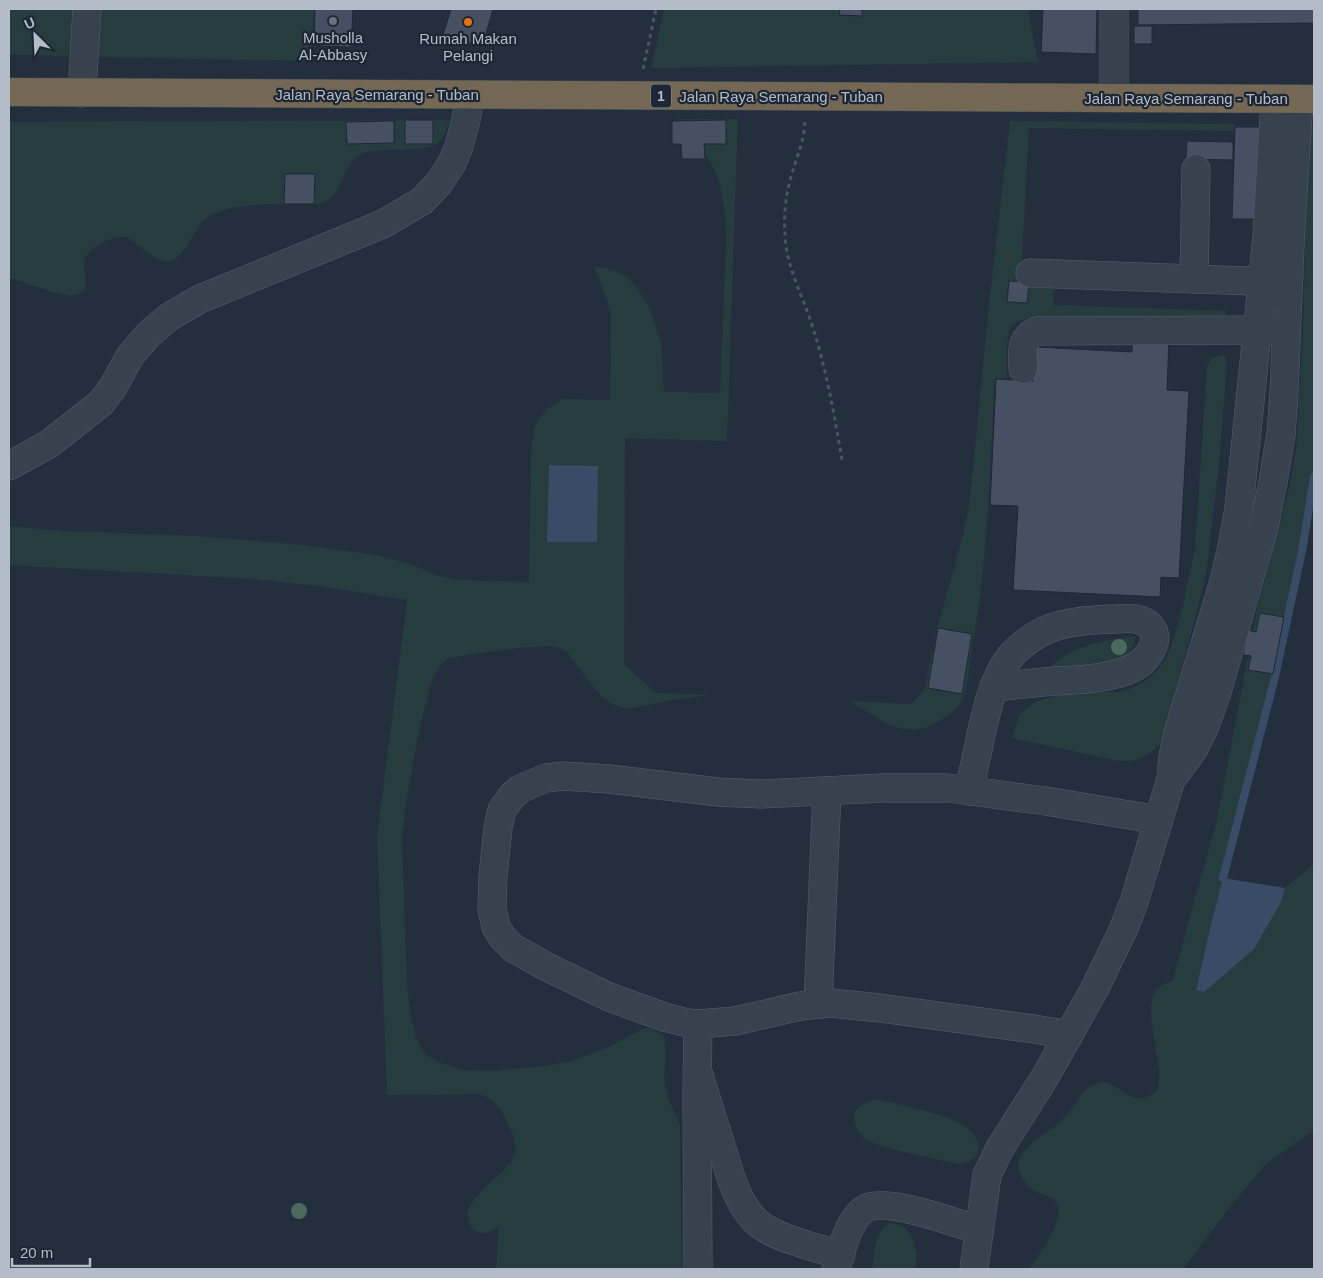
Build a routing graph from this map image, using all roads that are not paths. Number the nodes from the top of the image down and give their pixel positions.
1 (88, 9) edge
2 (1114, 9) edge
3 (9, 92) edge
4 (82, 93) junction
5 (470, 95) junction
6 (1114, 98) junction
7 (1296, 99) edge
8 (1196, 169) dead end
9 (1030, 273) dead end
10 (1194, 279) junction
11 (1276, 282) junction
12 (1257, 330) junction
13 (1287, 330) junction
14 (1023, 369) dead end
15 (9, 466) edge
16 (994, 687) junction
17 (1171, 779) junction
18 (827, 791) junction
19 (969, 791) junction
20 (1159, 820) junction
21 (818, 1004) junction
22 (698, 1024) junction
23 (1069, 1035) junction
24 (697, 1069) junction
25 (979, 1230) junction
26 (838, 1262) edge
27 (698, 1267) edge
28 (974, 1269) edge

1 - 4 lane
2 - 6 lane
3 - 4 highway, Jalan Raya Semarang - Tuban / 1
4 - 5 highway, Jalan Raya Semarang - Tuban / 1
5 - 6 highway, Jalan Raya Semarang - Tuban / 1
5 - 15 lane
6 - 7 highway, Jalan Raya Semarang - Tuban / 1
7 - 11 lane
8 - 10 lane
9 - 10 lane
10 - 11 lane
11 - 12 lane
11 - 13 lane
12 - 13 lane
12 - 14 lane
12 - 17 lane
13 - 17 lane
16 - 16 lane
16 - 19 lane
17 - 20 lane
18 - 19 lane
18 - 21 lane
18 - 22 lane
19 - 20 lane
20 - 23 lane
21 - 22 lane
21 - 23 lane
22 - 24 lane
23 - 25 lane
24 - 26 lane
24 - 27 lane
25 - 26 lane
25 - 28 lane

